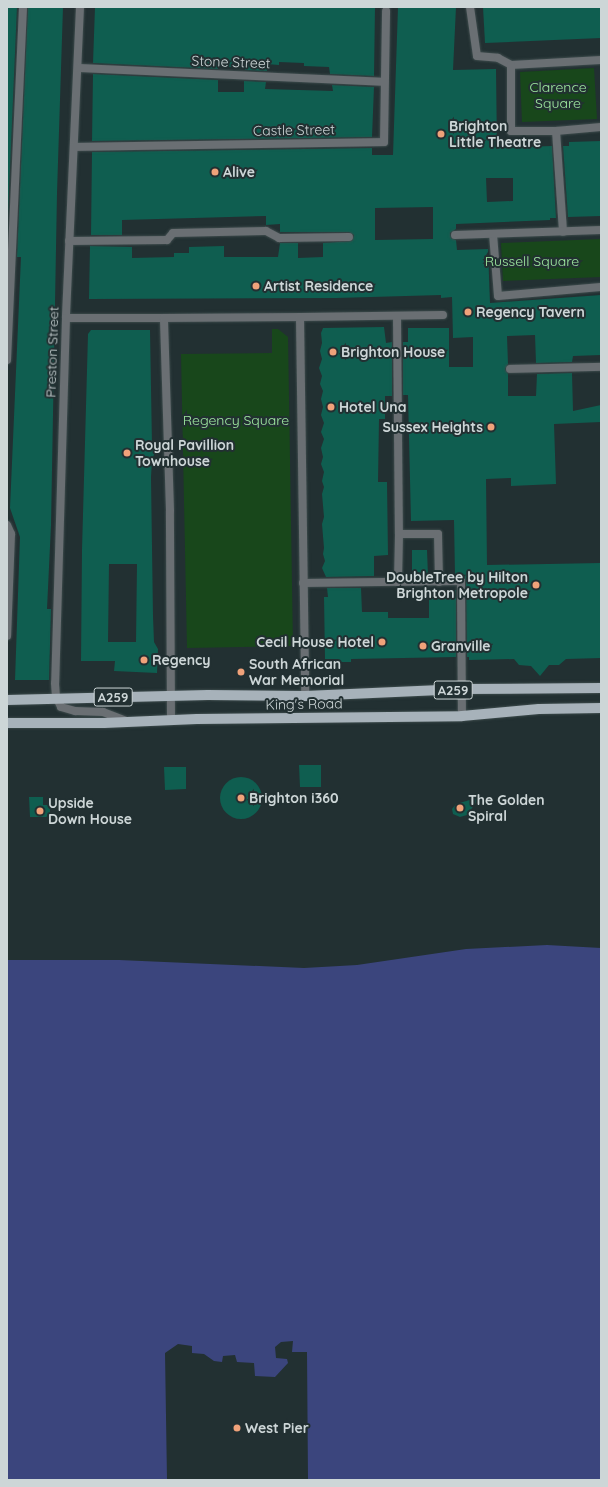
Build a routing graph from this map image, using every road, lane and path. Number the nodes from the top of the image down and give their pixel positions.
1 (23, 7) edge
2 (80, 7) edge
3 (470, 7) edge
4 (386, 11) dead end
5 (601, 60) edge
6 (511, 65) junction
7 (78, 68) junction
8 (384, 82) junction
9 (601, 127) edge
10 (556, 131) junction
11 (75, 147) junction
12 (601, 230) edge
13 (563, 232) junction
14 (493, 234) junction
15 (455, 235) dead end
16 (349, 237) dead end
17 (69, 241) junction
18 (601, 287) edge
19 (443, 315) dead end
20 (397, 316) junction
21 (300, 317) junction
22 (66, 318) junction
23 (164, 318) junction
24 (7, 360) edge
25 (601, 367) edge
26 (510, 368) dead end
27 (7, 525) edge
28 (399, 534) junction
29 (398, 582) junction
30 (439, 582) junction
31 (303, 583) junction
32 (7, 636) edge
33 (601, 688) edge
34 (463, 689) junction
35 (305, 696) junction
36 (56, 697) junction
37 (171, 697) junction
38 (7, 700) edge
39 (601, 708) edge
40 (462, 716) junction
41 (170, 720) junction
42 (7, 723) edge
43 (131, 723) junction

1 - 24 street
2 - 7 street, Preston Street
3 - 6 street
4 - 8 street, Castle Street
5 - 6 street
6 - 10 street
7 - 8 street, Stone Street
7 - 11 street, Preston Street
8 - 11 street, Castle Street
9 - 10 street
10 - 13 street
11 - 17 street, Preston Street
12 - 13 street
13 - 14 street
14 - 15 street
14 - 18 street
16 - 17 street
17 - 22 street, Preston Street
19 - 20 street
20 - 21 street
20 - 28 street
21 - 23 street
21 - 31 street
22 - 23 street
22 - 36 street, Preston Street
23 - 37 street
25 - 26 street
27 - 32 street
28 - 29 street
28 - 30 street
29 - 30 street
29 - 31 street
30 - 34 street
31 - 35 street
33 - 34 main road, King's Road / A259
34 - 35 main road, King's Road / A259
34 - 40 street
35 - 37 main road, King's Road / A259
36 - 37 main road, King's Road / A259
36 - 38 main road, King's Road / A259
36 - 43 street
37 - 41 street
39 - 40 main road, King's Road / A259
40 - 41 main road, King's Road / A259
41 - 43 main road, King's Road / A259
42 - 43 main road, King's Road / A259

